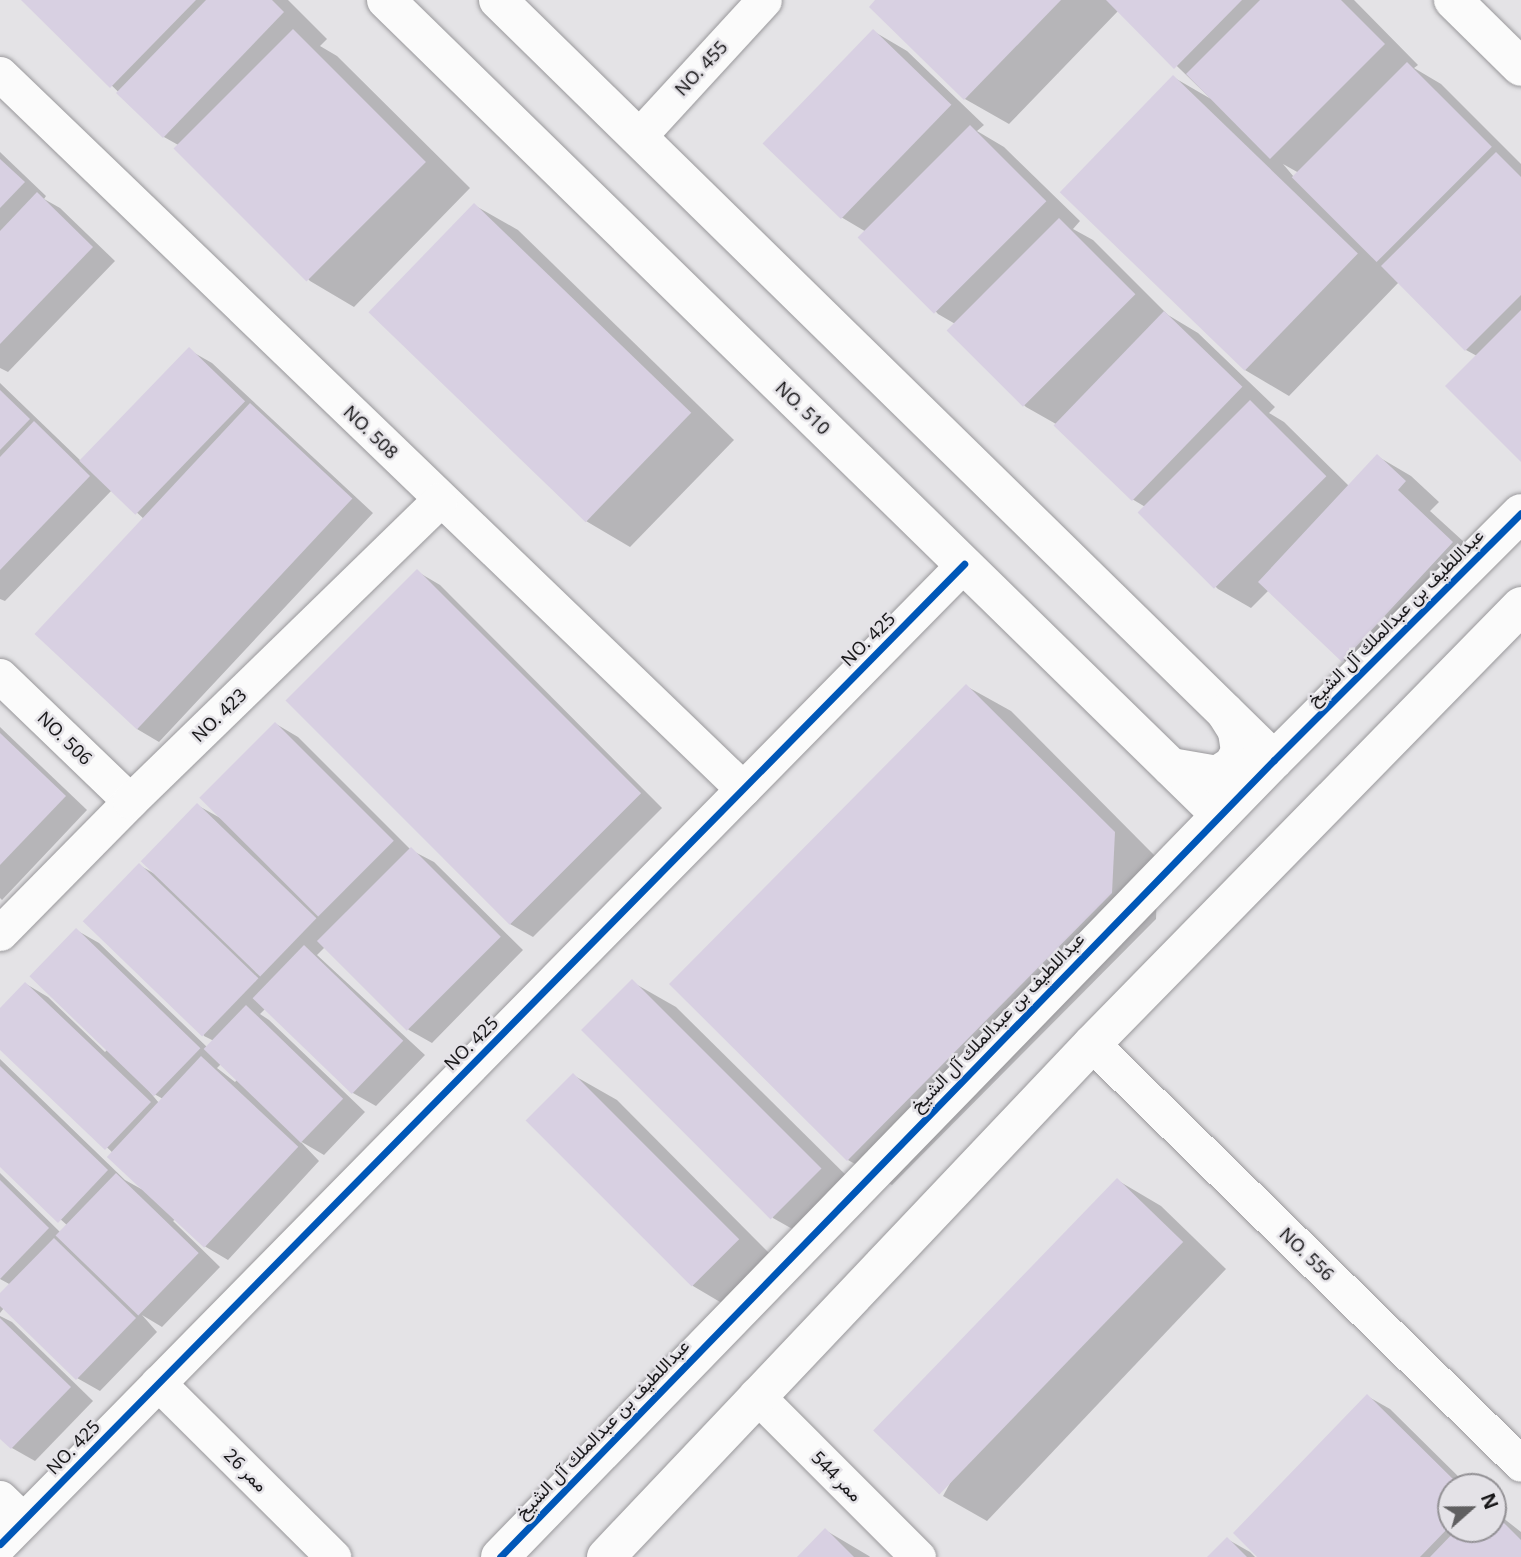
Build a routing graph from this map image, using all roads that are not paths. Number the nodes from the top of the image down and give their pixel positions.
1 (387, 0) edge
2 (498, 0) edge
3 (764, 0) edge
4 (1453, 0) edge
5 (1521, 68) edge
6 (0, 74) edge
7 (638, 137) junction
8 (440, 500) junction
9 (1521, 513) edge
10 (964, 564) junction
11 (1521, 606) edge
12 (0, 676) edge
13 (1223, 710) junction
14 (1274, 760) junction
15 (1171, 767) junction
16 (743, 789) junction
17 (130, 801) junction
18 (1220, 815) junction
19 (0, 933) edge
20 (1092, 1044) junction
21 (158, 1383) junction
22 (756, 1395) junction
23 (1521, 1464) edge
24 (8, 1521) edge
25 (333, 1557) edge
26 (500, 1557) edge
27 (606, 1557) edge
28 (918, 1557) edge

1 - 10 street, NO. 510
2 - 7 street
3 - 7 street, NO. 455
4 - 5 street
6 - 8 street, NO. 508
7 - 13 street
8 - 16 street, NO. 508
8 - 17 street, NO. 423
9 - 14 street, عبداللطيف بن عبدالملك آل الشيخ
10 - 15 street, NO. 510
10 - 16 street, NO. 425
11 - 20 street
12 - 17 street, NO. 506
13 - 14 street
13 - 15 street
14 - 18 street, عبداللطيف بن عبدالملك آل الشيخ
15 - 18 street, NO. 510
16 - 21 street, NO. 425
17 - 19 street, NO. 423
18 - 26 street, عبداللطيف بن عبدالملك آل الشيخ
20 - 22 street
20 - 23 street, NO. 556
21 - 24 street, NO. 425
21 - 25 street, ممر 26
22 - 27 street
22 - 28 street, ممر 544

